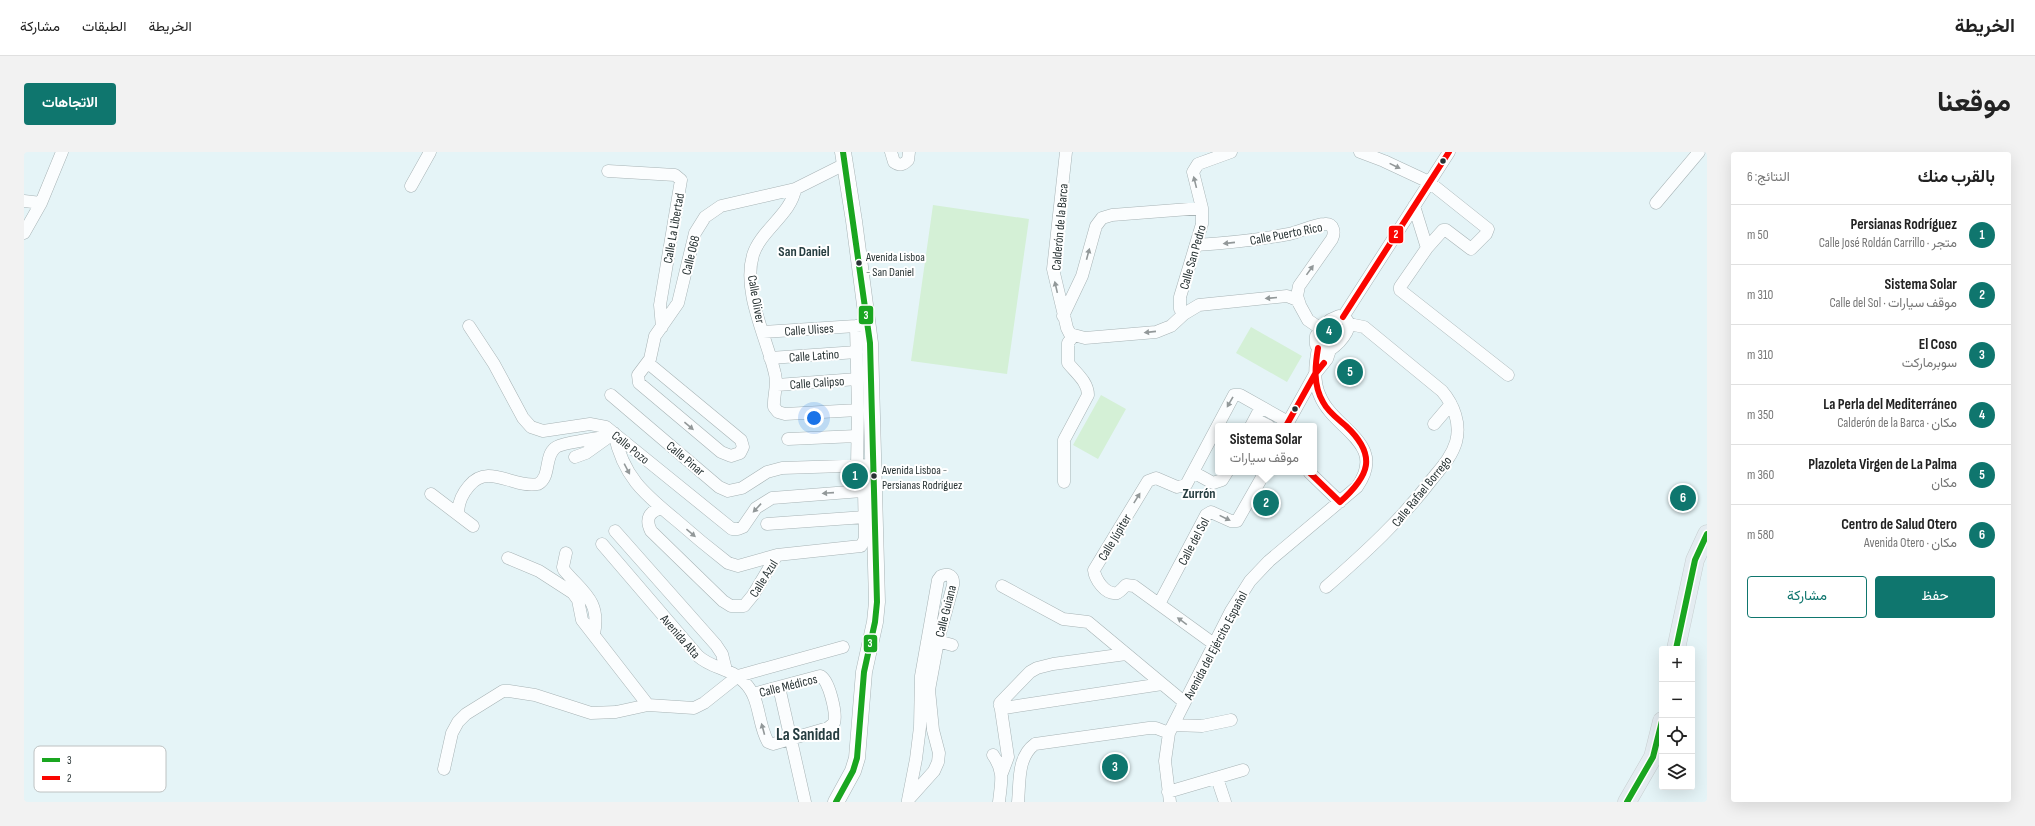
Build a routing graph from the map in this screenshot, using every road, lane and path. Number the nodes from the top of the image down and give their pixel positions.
1 (62, 152) edge
2 (430, 152) edge
3 (891, 152) edge
4 (908, 152) edge
5 (1066, 152) edge
6 (1231, 152) edge
7 (1360, 152) edge
8 (1449, 152) edge
9 (1699, 152) edge
10 (844, 158) edge
11 (608, 171) dead end
12 (1429, 182) junction
13 (411, 186) dead end
14 (795, 189) junction
15 (24, 201) edge
16 (41, 203) junction
17 (1656, 203) dead end
18 (1414, 206) junction
19 (1202, 208) junction
20 (28, 217) edge
21 (24, 233) edge
22 (1196, 245) junction
23 (1426, 248) junction
24 (1300, 305) junction
25 (1184, 314) junction
26 (1064, 316) junction
27 (1346, 320) junction
28 (862, 325) junction
29 (469, 326) dead end
30 (662, 327) junction
31 (1321, 329) junction
32 (763, 332) junction
33 (1073, 336) junction
34 (1324, 349) junction
35 (857, 352) junction
36 (770, 358) junction
37 (648, 363) junction
38 (1315, 374) junction
39 (1508, 375) dead end
40 (857, 379) junction
41 (777, 385) junction
42 (612, 395) dead end
43 (1451, 404) junction
44 (1261, 407) junction
45 (858, 410) junction
46 (1253, 422) edge
47 (1218, 423) edge
48 (1285, 423) edge
49 (1288, 423) edge
50 (1434, 424) dead end
51 (1215, 429) edge
52 (612, 434) junction
53 (857, 436) junction
54 (788, 440) dead end
55 (575, 457) dead end
56 (857, 464) junction
57 (874, 465) junction
58 (1193, 472) junction
59 (1225, 475) edge
60 (1263, 475) edge
61 (1312, 475) edge
62 (1064, 482) dead end
63 (870, 490) junction
64 (431, 494) dead end
65 (1340, 502) junction
66 (661, 508) junction
67 (458, 514) junction
68 (865, 517) junction
69 (767, 524) dead end
70 (473, 526) dead end
71 (615, 531) dead end
72 (1707, 534) edge
73 (602, 544) dead end
74 (566, 553) dead end
75 (777, 555) junction
76 (508, 558) dead end
77 (1002, 586) dead end
78 (1326, 587) dead end
79 (1159, 604) junction
80 (594, 634) junction
81 (938, 641) junction
82 (1214, 644) junction
83 (952, 645) dead end
84 (1677, 646) edge
85 (843, 647) dead end
86 (1126, 654) junction
87 (726, 670) junction
88 (738, 676) junction
89 (1162, 684) junction
90 (779, 687) junction
91 (753, 694) junction
92 (1184, 702) junction
93 (648, 705) junction
94 (1000, 706) junction
95 (1231, 720) dead end
96 (1171, 729) junction
97 (1659, 733) edge
98 (790, 738) junction
99 (993, 755) dead end
100 (946, 762) dead end
101 (444, 769) dead end
102 (1243, 770) dead end
103 (1002, 773) junction
104 (1217, 778) junction
105 (919, 787) junction
106 (1169, 797) edge
107 (908, 801) edge
108 (1629, 801) edge
109 (805, 802) edge
110 (836, 802) edge
111 (999, 802) edge
112 (1018, 802) edge
113 (1224, 802) edge

1 - 16 street
2 - 13 street
3 - 4 street
26 -> 5 street, Calderón de la Barca
19 -> 6 street, Calle San Pedro
7 -> 12 street
8 - 12 street
9 - 17 street
10 - 14 street, Calle 068
10 - 28 street
11 - 30 street, Calle La Libertad
12 - 18 street
12 - 23 street
14 - 30 street, Calle 068
14 - 32 street, Calle Oliver
15 - 16 street
16 - 20 street
18 - 23 street
18 - 27 street
19 - 22 street, Calle San Pedro
26 -> 19 street
20 - 21 street
24 -> 22 street, Calle Puerto Rico
22 - 25 street, Calle San Pedro
23 - 39 street
24 -> 25 street
24 - 31 street
25 -> 33 street
26 - 33 street, Calderón de la Barca
27 - 31 street
27 - 34 street
27 - 43 street, Calle Rafael Borrego
28 - 32 street, Calle Ulises
28 - 35 street
28 - 57 street
29 - 52 street, Calle Pozo
30 - 37 street, Calle 068
31 - 34 street, Avenida del Ejército Español
32 - 36 street, Calle Oliver
33 - 62 street
34 - 38 street, Avenida del Ejército Español
35 - 36 street, Calle Latino
35 - 40 street
36 - 41 street, Calle Oliver
37 -> 37 street, Calle 068
38 - 49 street, Avenida del Ejército Español
38 - 65 street, Avenida del Ejército Español
40 - 41 street, Calle Calipso
40 - 45 street
41 - 45 street, Calle Oliver
42 - 56 street, Calle Pinar
43 - 50 street
43 - 78 street, Calle Rafael Borrego
44 - 46 street
44 -> 47 street
44 - 48 street
45 - 53 street
51 -> 58 street
52 - 55 street
63 -> 52 street, Calle Pozo
52 -> 66 street
52 - 67 street
53 - 54 street
53 - 56 street
56 - 57 street, Calle Pinar
57 - 63 street
58 - 59 street
79 -> 58 street, Calle Júpiter
79 -> 60 street, Calle del Sol
61 - 65 street
63 - 68 street
63 - 110 street
64 - 67 street
65 - 82 street, Avenida del Ejército Español
66 -> 75 street, Calle Azul
66 - 75 street, Calle Azul
67 - 70 street
68 - 69 street
68 - 75 street
71 - 87 street
72 - 84 main road
73 - 87 street, Avenida Alta
74 - 80 street
76 - 80 street
77 - 86 street
82 -> 79 street, Calle Júpiter
80 - 93 street
81 - 83 street
81 - 105 street, Calle Guiana
81 - 107 street, Calle Guiana
82 - 92 street, Avenida del Ejército Español
85 - 88 street
86 - 89 street
86 - 94 street
87 - 88 street, Avenida Alta
88 - 91 street, Avenida Alta
88 - 93 street
89 - 92 street
89 - 94 street
90 - 91 street, Calle Médicos
90 - 98 street
90 - 98 street, Calle Médicos
98 -> 91 street, Avenida Alta
92 - 96 street, Avenida del Ejército Español
93 - 101 street
94 - 103 street
95 - 96 street
96 - 106 street, Avenida del Ejército Español
96 - 112 street
97 - 108 main road
98 - 109 street
99 - 103 street
100 - 105 street
102 - 104 street
103 - 111 street
104 - 106 street
104 - 113 street
105 - 107 street, Calle Guiana

